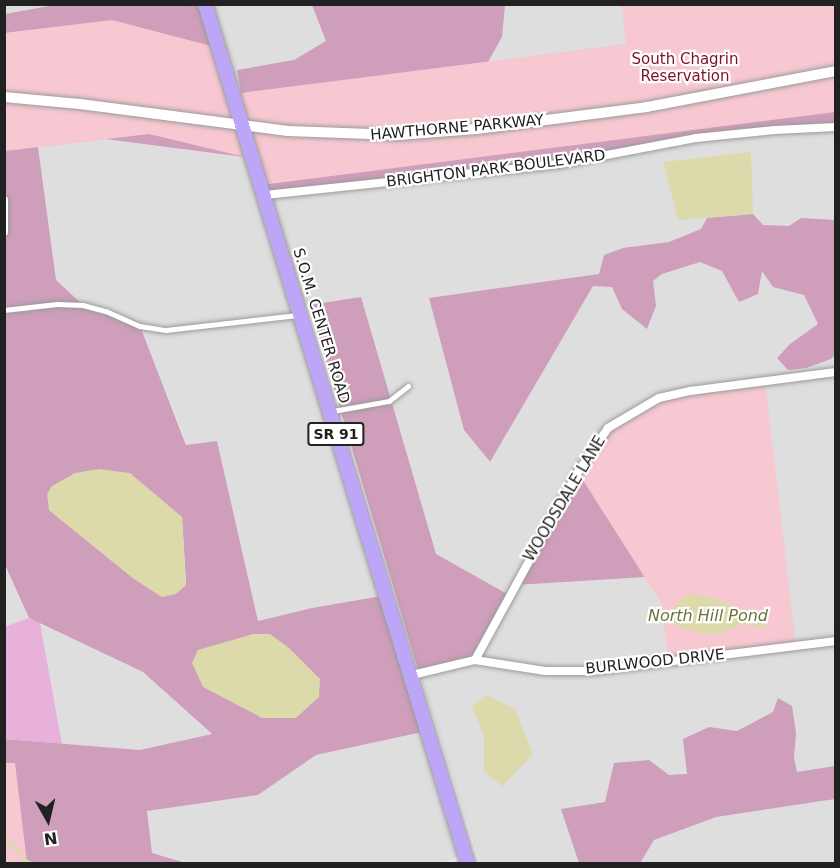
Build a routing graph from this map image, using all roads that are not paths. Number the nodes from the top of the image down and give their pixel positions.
1 (205, 4) edge
2 (836, 71) edge
3 (4, 97) edge
4 (242, 125) junction
5 (836, 127) edge
6 (264, 195) junction
7 (4, 200) edge
8 (4, 232) edge
9 (4, 310) edge
10 (300, 314) junction
11 (836, 372) edge
12 (408, 386) dead end
13 (329, 411) junction
14 (836, 641) edge
15 (475, 660) junction
16 (412, 675) junction
17 (468, 864) edge

1 - 4 main road, S.O.M. CENTER ROAD / SR 91
2 - 4 street, HAWTHORNE PARKWAY
3 - 4 street, HAWTHORNE PARKWAY
4 - 6 main road, S.O.M. CENTER ROAD / SR 91
5 - 6 street, BRIGHTON PARK BOULEVARD
6 - 10 main road, S.O.M. CENTER ROAD / SR 91
7 - 8 street
9 - 10 lane
10 - 13 main road, S.O.M. CENTER ROAD / SR 91
11 - 15 street, WOODSDALE LANE
12 - 13 lane
13 - 16 main road, S.O.M. CENTER ROAD / SR 91
14 - 15 street, BURLWOOD DRIVE
15 - 16 street
16 - 17 main road, S.O.M. CENTER ROAD / SR 91

